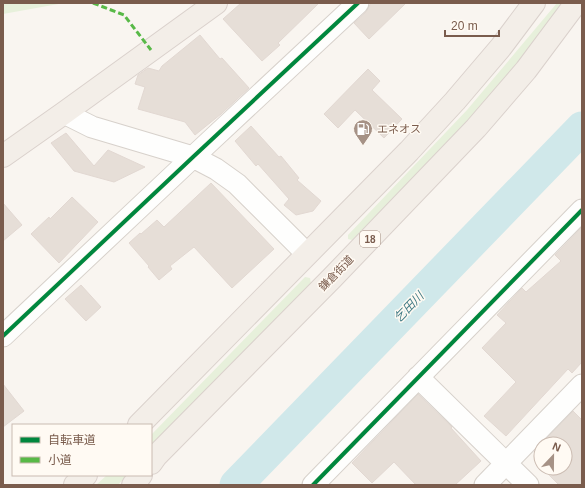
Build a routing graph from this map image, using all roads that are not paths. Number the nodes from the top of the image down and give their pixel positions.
1 (216, 3) edge
2 (358, 3) edge
3 (534, 3) edge
4 (576, 3) edge
5 (64, 113) junction
6 (3, 156) edge
7 (193, 157) junction
8 (582, 210) edge
9 (307, 254) junction
10 (332, 278) junction
11 (3, 336) edge
12 (418, 377) junction
13 (582, 385) edge
14 (140, 424) edge
15 (152, 462) edge
16 (506, 463) junction
17 (85, 476) edge
18 (140, 476) edge
19 (75, 485) edge
20 (133, 485) edge
21 (314, 485) edge
22 (485, 485) edge
23 (528, 485) edge

1 - 5 main road
2 - 7 street
3 - 9 main road
4 - 10 main road, 鎌倉街道 / 18
5 - 6 main road
5 - 7 street
7 - 9 street
7 - 11 street
8 - 12 street
9 - 10 main road
9 - 14 main road
10 - 15 main road, 鎌倉街道 / 18
12 - 16 street
12 - 21 street
13 - 16 street
16 - 22 street
16 - 23 street
17 - 19 main road
18 - 20 main road

